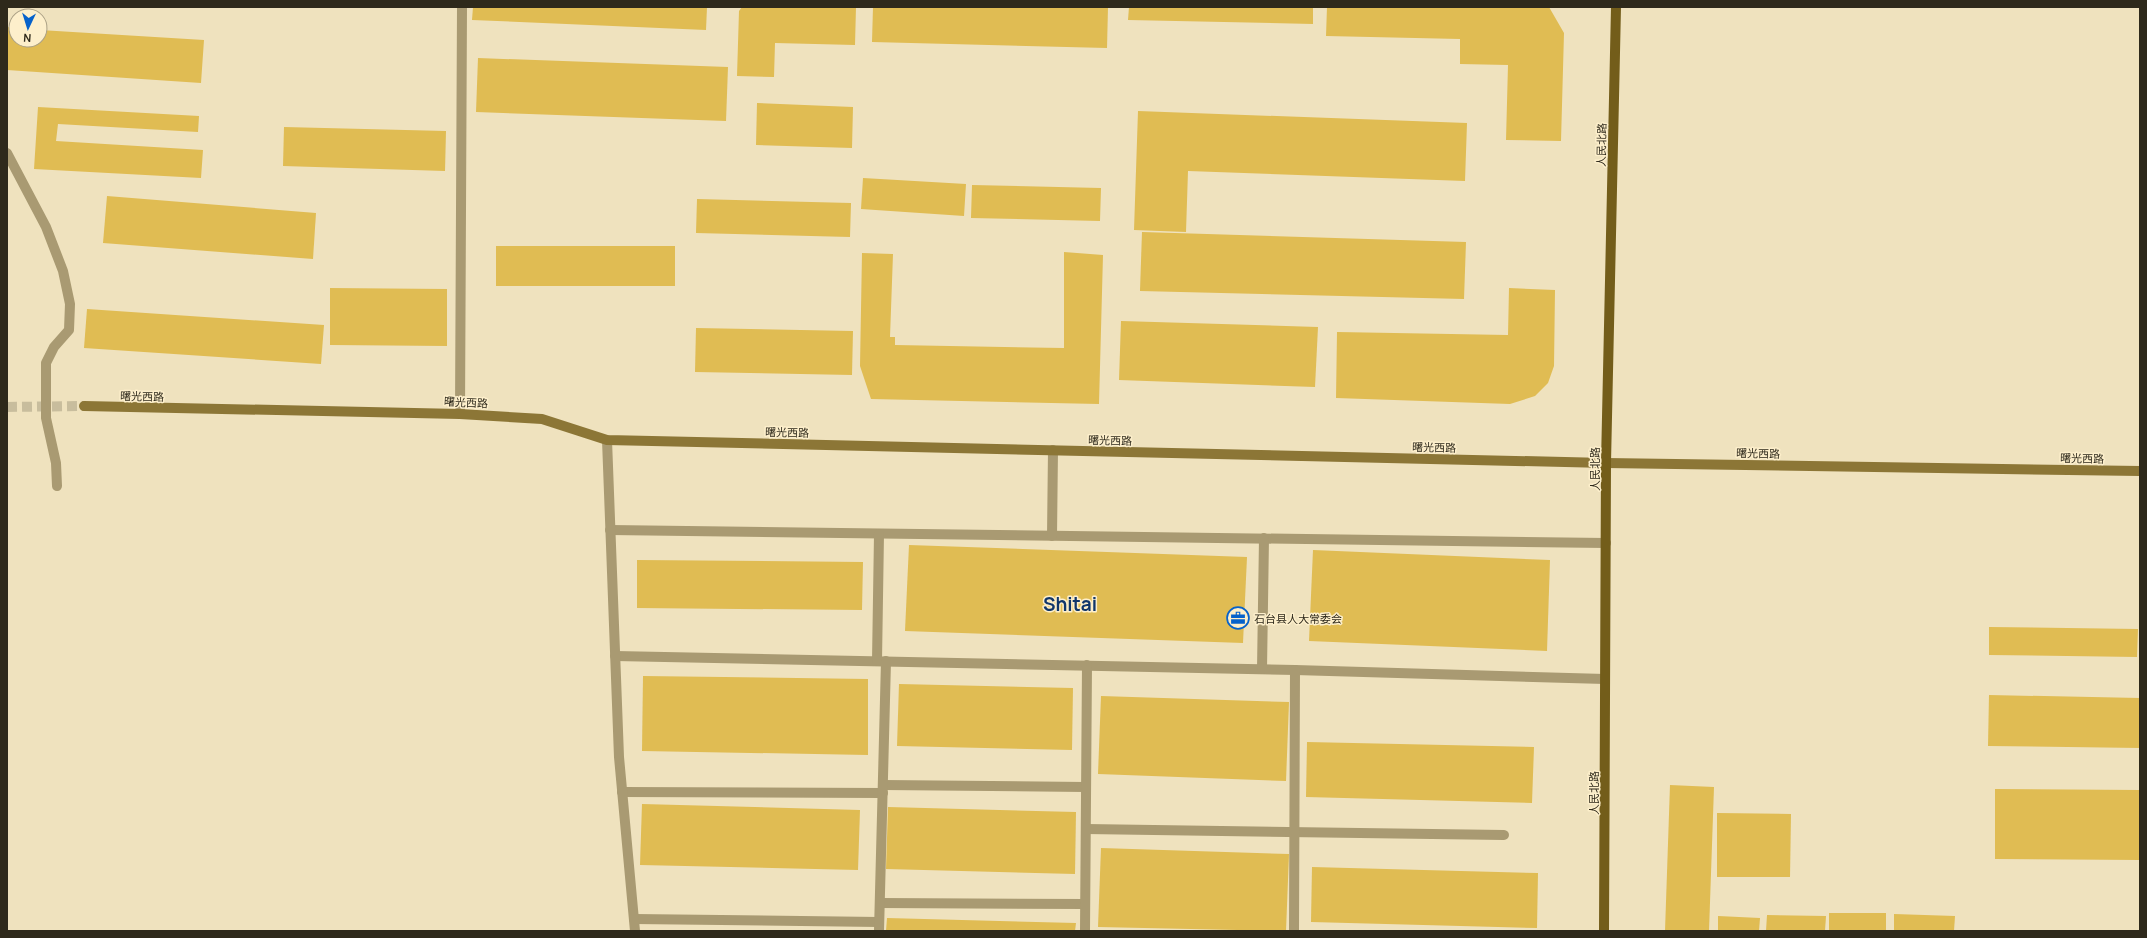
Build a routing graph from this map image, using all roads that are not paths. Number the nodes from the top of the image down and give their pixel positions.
1 (462, 7) edge
2 (1616, 7) edge
3 (7, 153) edge
4 (84, 406) tunnel mouth
5 (460, 414) junction
6 (607, 440) junction
7 (1053, 450) junction
8 (1606, 463) junction
9 (2140, 471) edge
10 (57, 486) dead end
11 (610, 530) junction
12 (879, 534) junction
13 (1052, 536) junction
14 (1264, 538) junction
15 (1606, 543) junction
16 (615, 656) junction
17 (881, 661) junction
18 (1087, 665) junction
19 (1262, 669) junction
20 (1296, 670) junction
21 (1605, 679) junction
22 (1085, 787) junction
23 (883, 789) junction
24 (622, 792) junction
25 (1086, 829) junction
26 (1294, 832) junction
27 (1504, 835) dead end
28 (880, 903) junction
29 (1085, 904) junction
30 (634, 919) junction
31 (879, 927) edge
32 (635, 931) edge
33 (1085, 931) edge
34 (1294, 931) edge
35 (1604, 931) edge

1 - 5 street
2 - 8 main road, 人民北路
3 - 10 street
4 - 5 main road, 曙光西路
5 - 6 main road, 曙光西路
6 - 7 main road, 曙光西路
6 - 11 street
7 - 8 main road, 曙光西路
7 - 13 street
8 - 9 main road, 曙光西路
8 - 15 main road, 人民北路
11 - 12 street
11 - 16 street
12 - 13 street
12 - 17 street
13 - 14 street
14 - 15 street
14 - 19 street
15 - 21 main road, 人民北路
16 - 17 street
16 - 24 street
17 - 18 street
17 - 23 street
18 - 19 street
18 - 22 street
19 - 20 street
20 - 21 street
20 - 26 street
21 - 35 main road, 人民北路
22 - 23 street
22 - 25 street
23 - 24 street
23 - 28 street
24 - 30 street
25 - 26 street
25 - 29 street
26 - 27 street
26 - 34 street
28 - 29 street
28 - 31 street
29 - 33 street
30 - 31 street
30 - 32 street

